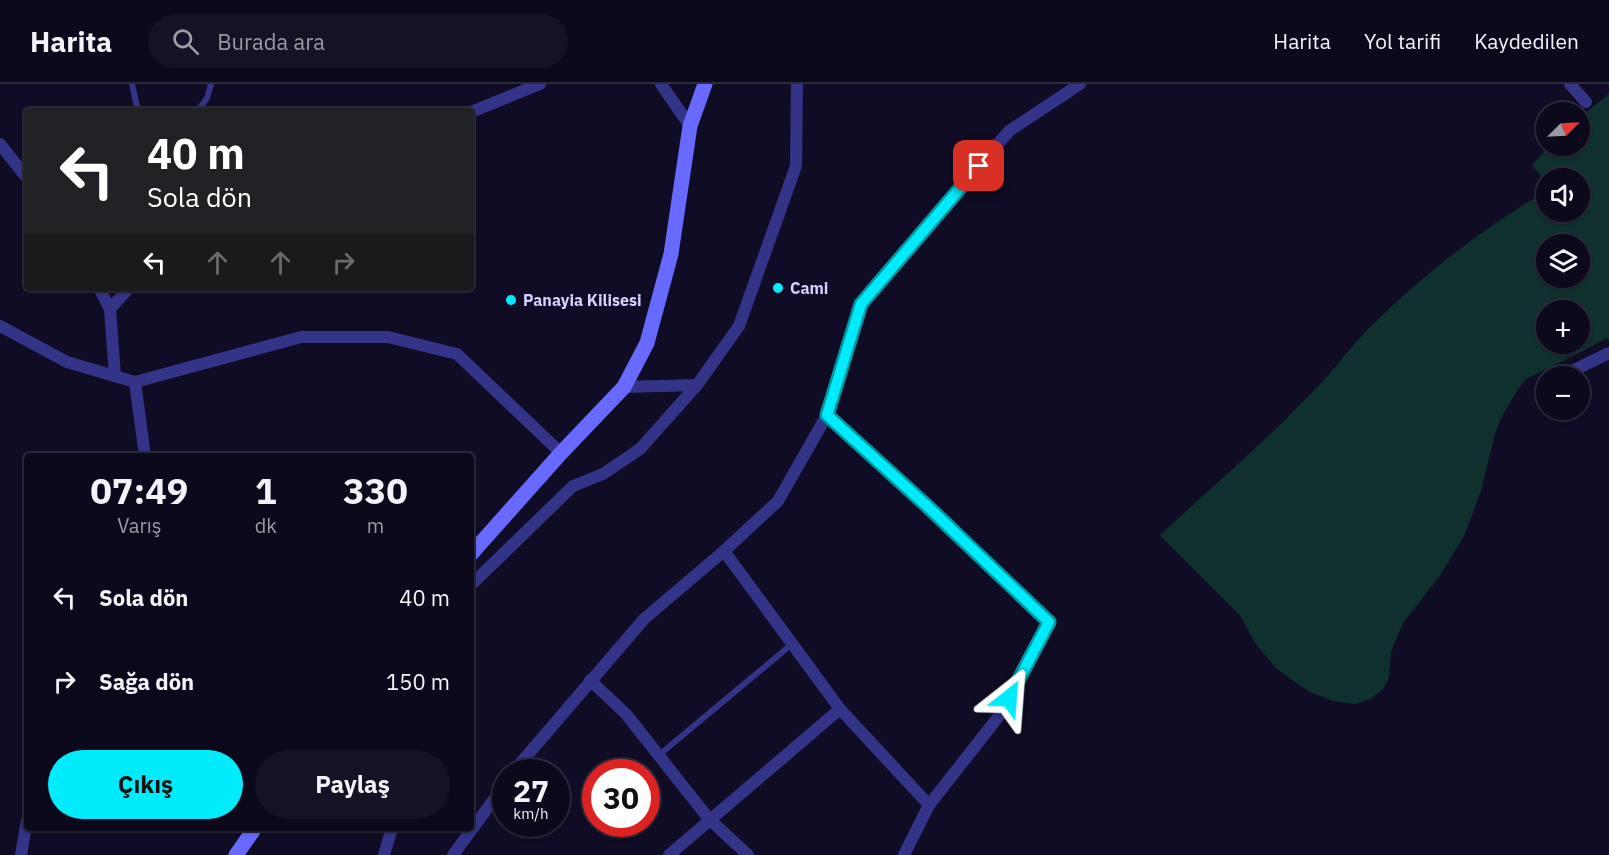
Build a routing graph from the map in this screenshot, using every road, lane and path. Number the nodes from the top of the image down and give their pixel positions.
1 (132, 84) edge
2 (211, 84) edge
3 (540, 84) edge
4 (661, 84) edge
5 (705, 84) edge
6 (797, 84) edge
7 (1080, 84) edge
8 (1570, 84) edge
9 (1586, 102) dead end
10 (137, 108) edge
11 (200, 108) edge
12 (474, 111) edge
13 (690, 126) junction
14 (0, 144) edge
15 (24, 174) edge
16 (101, 291) edge
17 (126, 291) edge
18 (110, 309) junction
19 (0, 326) edge
20 (1609, 353) edge
21 (1582, 366) edge
22 (116, 376) junction
23 (135, 382) junction
24 (697, 385) junction
25 (624, 387) junction
26 (827, 415) junction
27 (144, 453) edge
28 (561, 453) junction
29 (474, 551) edge
30 (724, 551) junction
31 (474, 582) edge
32 (792, 644) junction
33 (590, 680) junction
34 (840, 709) junction
35 (658, 755) junction
36 (524, 759) edge
37 (492, 802) edge
38 (929, 805) junction
39 (709, 819) junction
40 (474, 828) edge
41 (25, 831) edge
42 (253, 831) edge
43 (391, 831) edge
44 (472, 831) edge
45 (455, 854) edge
46 (21, 855) edge
47 (236, 855) edge
48 (384, 855) edge
49 (669, 855) edge
50 (748, 855) edge
51 (904, 855) edge

1 - 10 lane
2 - 11 lane
3 - 12 street
4 - 13 street
5 - 13 street
6 - 24 street
7 - 26 street
8 - 9 street
13 - 25 street
14 - 15 street
16 - 18 street
17 - 18 street
18 - 22 street
19 - 22 street
20 - 21 street
22 - 23 street
23 - 27 street
23 - 28 street
24 - 25 street
24 - 31 street
25 - 28 street
26 - 30 street
26 - 38 street
28 - 29 street
30 - 32 street
30 - 33 street
32 - 34 street
32 - 35 lane
33 - 35 street
33 - 36 street
34 - 38 street
34 - 39 street
35 - 39 street
37 - 40 street
38 - 51 street
39 - 49 street
39 - 50 street
41 - 46 street
42 - 47 street
43 - 48 street
44 - 45 street

